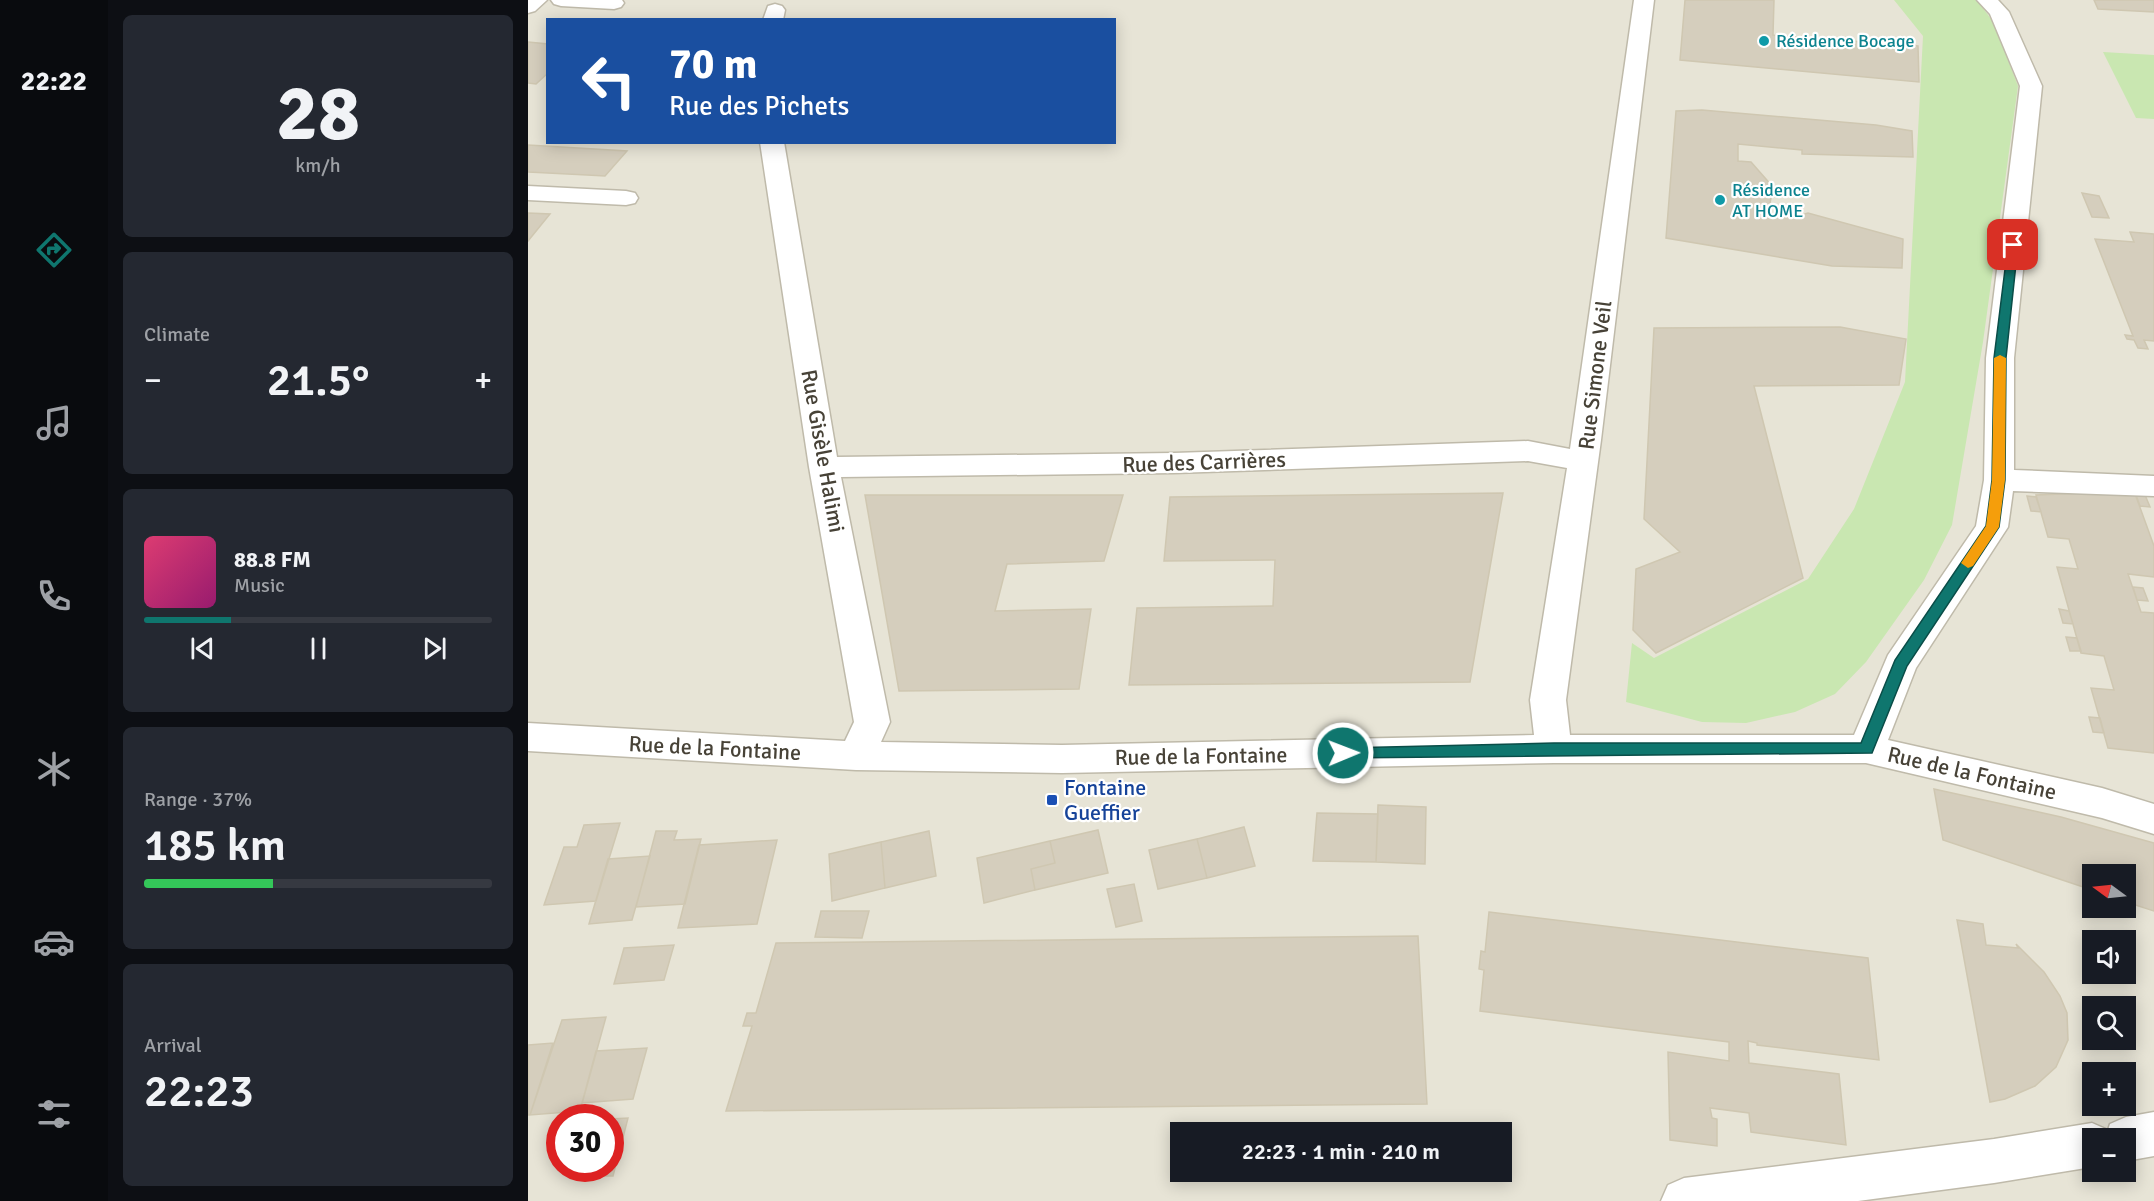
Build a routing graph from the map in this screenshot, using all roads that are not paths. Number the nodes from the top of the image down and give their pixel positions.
1 (538, 0) edge
2 (561, 0) edge
3 (1644, 0) edge
4 (1987, 0) edge
5 (614, 3) dead end
6 (528, 7) edge
7 (556, 18) edge
8 (772, 144) edge
9 (528, 193) edge
10 (626, 198) dead end
11 (1583, 461) junction
12 (824, 467) junction
13 (1999, 480) junction
14 (2154, 486) edge
15 (528, 737) edge
16 (1554, 749) junction
17 (1866, 749) junction
18 (856, 756) junction
19 (2154, 819) edge
20 (2154, 1134) edge
21 (2136, 1137) edge
22 (2082, 1147) edge
23 (1684, 1201) edge

1 - 6 street
1 - 7 street
2 - 5 street
3 - 11 street, Rue Simone Veil
4 - 13 street
8 - 12 street, Rue Gisèle Halimi
9 - 10 street
11 - 12 street, Rue des Carrières
11 - 16 street, Rue Simone Veil
12 - 18 street, Rue Gisèle Halimi
13 - 14 street
13 - 17 street
15 - 18 street, Rue de la Fontaine
16 - 17 street, Rue de la Fontaine
16 - 18 street, Rue de la Fontaine
17 - 19 street, Rue de la Fontaine
20 - 21 street
22 - 23 street

